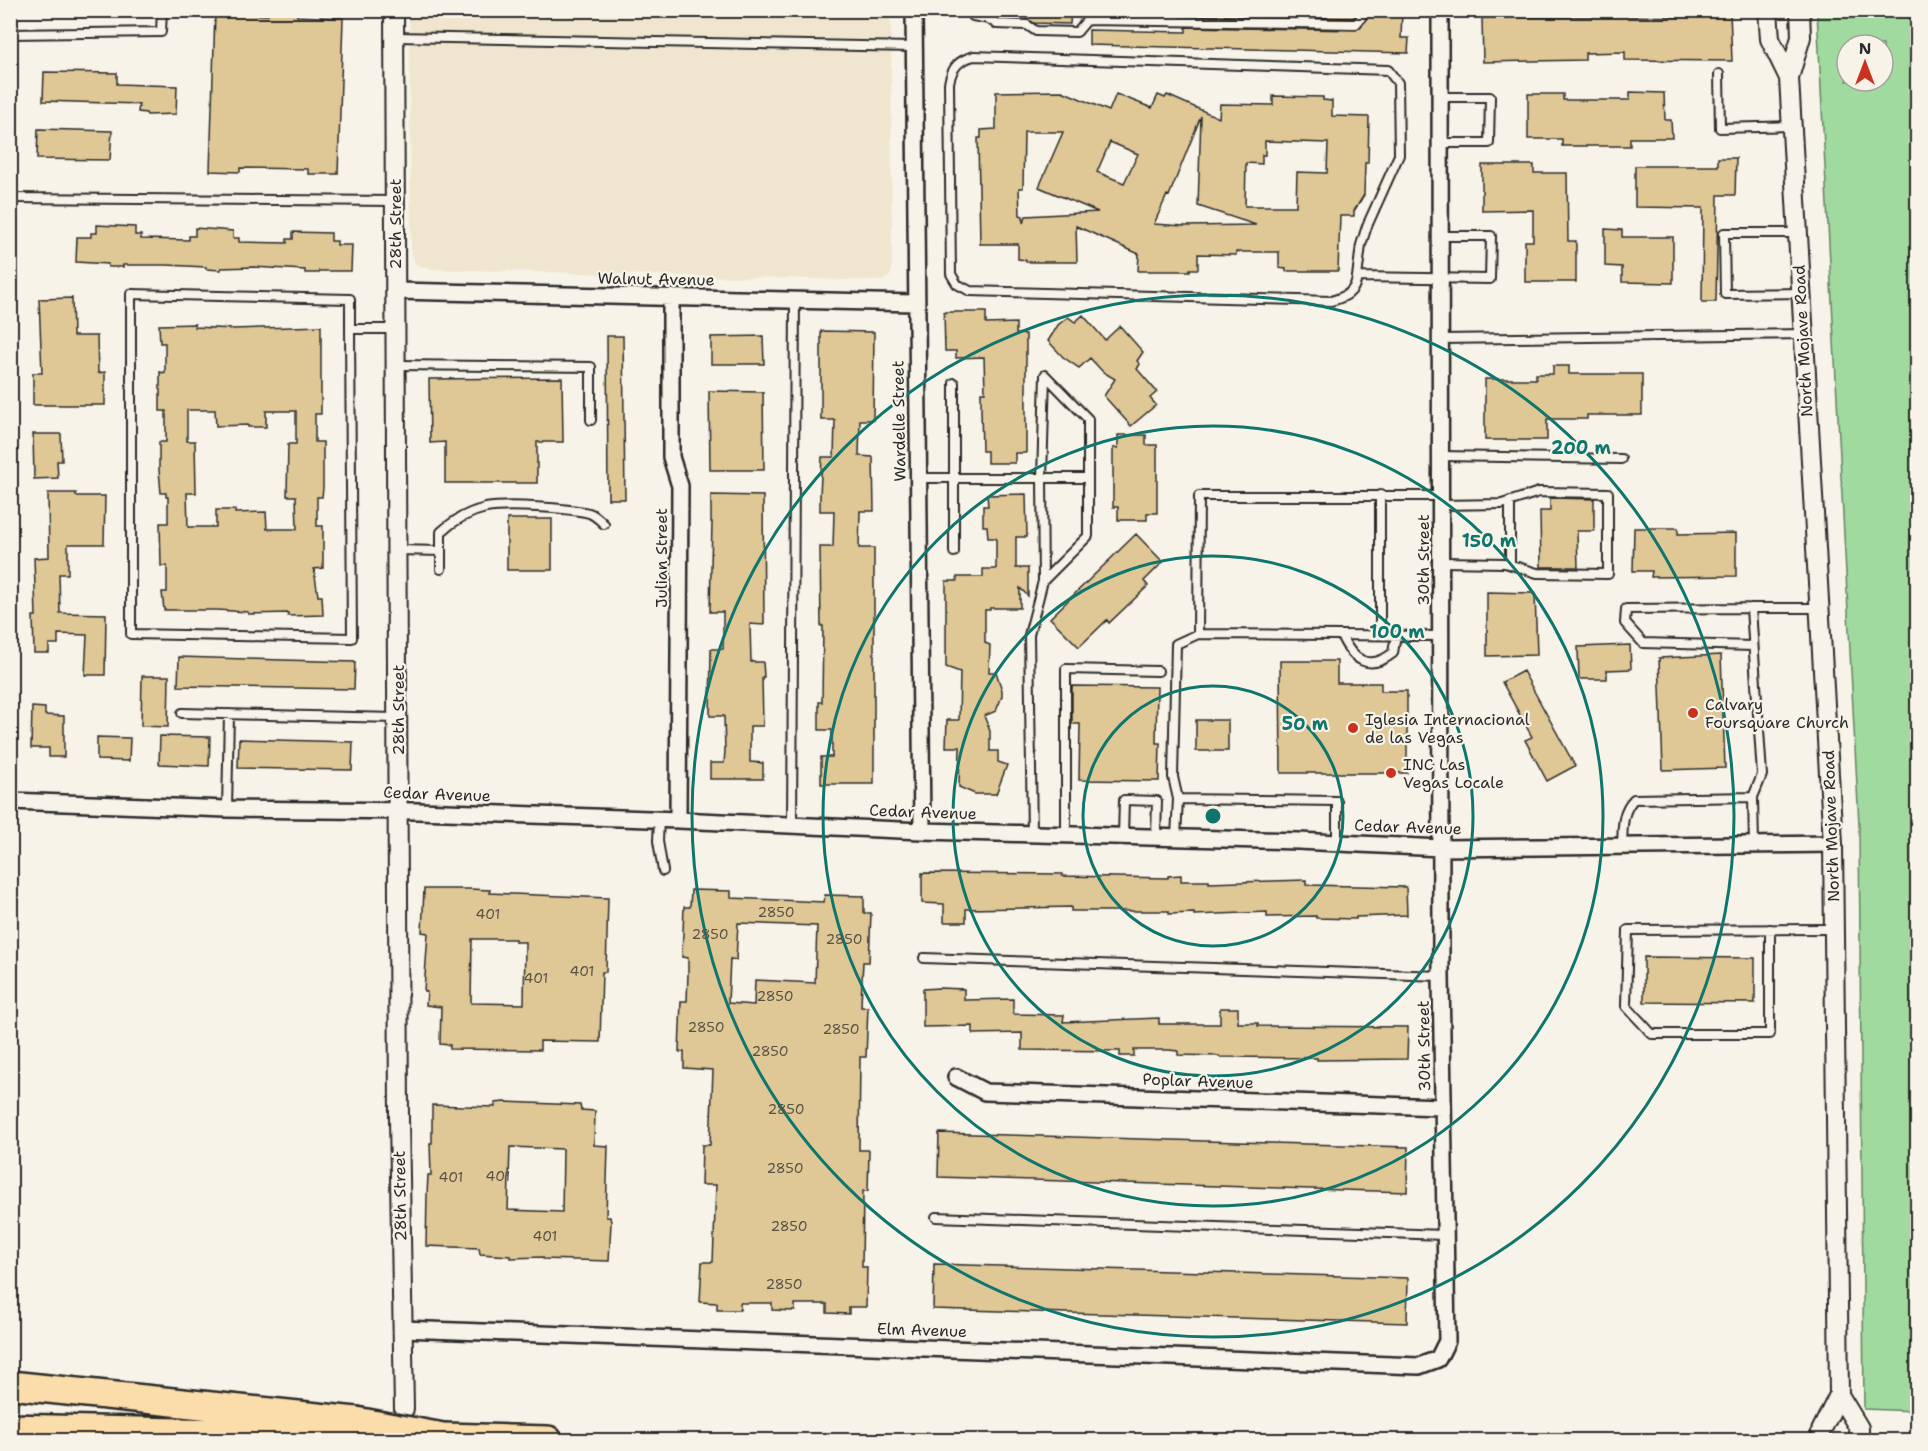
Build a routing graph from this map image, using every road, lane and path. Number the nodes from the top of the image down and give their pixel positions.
1 (162, 10) edge
2 (393, 10) edge
3 (914, 10) edge
4 (970, 10) edge
5 (1174, 10) edge
6 (1361, 10) edge
7 (1440, 10) edge
8 (1768, 10) edge
9 (1800, 10) edge
10 (1174, 21) junction
11 (10, 34) edge
12 (394, 37) junction
13 (914, 47) junction
14 (1719, 74) dead end
15 (1789, 78) junction
16 (1440, 97) junction
17 (1792, 126) junction
18 (1440, 143) junction
19 (10, 198) edge
20 (395, 201) junction
21 (1797, 233) junction
22 (1440, 236) junction
23 (1357, 277) junction
24 (1440, 278) junction
25 (395, 291) junction
26 (1801, 293) junction
27 (671, 297) junction
28 (795, 300) junction
29 (915, 303) junction
30 (350, 329) junction
31 (396, 329) junction
32 (1803, 334) junction
33 (1441, 339) junction
34 (396, 365) junction
35 (954, 383) dead end
36 (591, 420) dead end
37 (1441, 456) junction
38 (1621, 459) dead end
39 (954, 477) junction
40 (917, 478) junction
41 (1042, 478) junction
42 (1088, 478) junction
43 (1380, 495) junction
44 (1441, 501) junction
45 (1510, 501) junction
46 (604, 524) dead end
47 (397, 550) junction
48 (441, 551) junction
49 (954, 552) dead end
50 (1441, 562) junction
51 (1510, 564) junction
52 (441, 569) dead end
53 (1043, 581) junction
54 (1751, 608) junction
55 (1819, 608) junction
56 (1198, 634) junction
57 (1341, 635) junction
58 (1380, 635) junction
59 (1396, 635) junction
60 (1441, 636) junction
61 (1753, 646) junction
62 (1158, 671) dead end
63 (182, 713) dead end
64 (229, 714) junction
65 (398, 718) junction
66 (1753, 797) junction
67 (1178, 799) junction
68 (10, 801) edge
69 (227, 808) junction
70 (398, 811) junction
71 (659, 819) junction
72 (678, 820) junction
73 (792, 825) junction
74 (922, 831) junction
75 (1032, 834) junction
76 (1066, 835) junction
77 (1123, 836) junction
78 (1156, 837) junction
79 (1176, 837) junction
80 (1337, 843) junction
81 (1833, 844) junction
82 (1754, 845) junction
83 (1623, 846) junction
84 (1442, 848) junction
85 (663, 871) dead end
86 (1770, 929) junction
87 (1834, 929) junction
88 (924, 958) dead end
89 (1441, 976) junction
90 (956, 1077) dead end
91 (1442, 1107) junction
92 (936, 1217) dead end
93 (1444, 1235) junction
94 (402, 1329) junction
95 (1438, 1359) joint
96 (10, 1385) edge
97 (1839, 1395) junction
98 (404, 1409) dead end
99 (10, 1428) edge
100 (356, 1429) junction
101 (1821, 1431) dead end
102 (548, 1440) edge
103 (1859, 1440) edge

1 - 11 lane
2 - 12 street, 28th Street
3 - 13 street, Wardelle Street
4 - 10 lane
5 - 10 lane
6 - 10 lane
7 - 16 street, 30th Street
8 - 15 street, North Mojave Road
9 - 15 street, North Mojave Road
12 - 13 lane
12 - 20 street, 28th Street
13 - 29 street, Wardelle Street
14 - 17 lane
15 - 17 street, North Mojave Road
16 - 18 street, 30th Street
16 - 18 lane
17 - 21 street, North Mojave Road
18 - 22 street, 30th Street
19 - 20 lane
20 - 25 street, 28th Street
21 - 26 street, North Mojave Road
21 - 26 lane
22 - 24 street, 30th Street
22 - 24 lane
23 - 23 lane
23 - 24 lane
24 - 33 street, 30th Street
25 - 27 street, Walnut Avenue
25 - 31 street, 28th Street
26 - 32 street, North Mojave Road
27 - 28 street, Walnut Avenue
27 - 72 street, Julian Street
28 - 29 street, Walnut Avenue
28 - 73 lane
29 - 40 street, Wardelle Street
30 - 30 lane
30 - 31 lane
31 - 34 street, 28th Street
32 - 33 lane
32 - 55 street, North Mojave Road
33 - 37 street, 30th Street
34 - 36 lane
34 - 47 street, 28th Street
35 - 39 lane
37 - 38 lane
37 - 44 street, 30th Street
39 - 40 lane
39 - 41 lane
39 - 49 lane
40 - 74 street, Wardelle Street
41 - 42 lane
41 - 42 lane
41 - 53 lane
42 - 53 lane
43 - 44 lane
43 - 56 lane
43 - 58 lane
44 - 45 lane
44 - 50 street, 30th Street
45 - 51 lane
45 - 51 lane
46 - 48 lane
47 - 48 lane
47 - 65 street, 28th Street
48 - 52 lane
50 - 51 lane
50 - 60 street, 30th Street
53 - 75 lane
54 - 55 lane
54 - 61 lane
54 - 61 lane
55 - 81 street, North Mojave Road
56 - 57 lane
56 - 67 lane
57 - 58 lane
57 - 59 lane
58 - 59 lane
59 - 60 lane
60 - 84 street, 30th Street
61 - 66 lane
62 - 76 lane
63 - 64 lane
64 - 65 lane
64 - 69 lane
65 - 70 street, 28th Street
66 - 82 lane
66 - 83 lane
67 - 79 lane
67 - 80 lane
68 - 69 street, Cedar Avenue
69 - 70 street, Cedar Avenue
70 - 71 street, Cedar Avenue
70 - 94 street, 28th Street
71 - 72 street, Cedar Avenue
71 - 85 lane
72 - 73 street, Cedar Avenue
73 - 74 street, Cedar Avenue
74 - 75 street, Cedar Avenue
75 - 76 street, Cedar Avenue
76 - 77 street, Cedar Avenue
77 - 78 street, Cedar Avenue
77 - 78 lane
78 - 79 street, Cedar Avenue
79 - 80 street, Cedar Avenue
80 - 84 street, Cedar Avenue
81 - 82 street, Cedar Avenue
81 - 87 street, North Mojave Road
82 - 83 street, Cedar Avenue
83 - 84 street, Cedar Avenue
84 - 89 street, 30th Street
86 - 86 lane
86 - 87 lane
87 - 97 street, North Mojave Road
88 - 89 lane
89 - 91 street, 30th Street
90 - 91 street, Poplar Avenue
91 - 93 street, 30th Street
92 - 93 lane
93 - 95 street, 30th Street
94 - 95 street, Elm Avenue
94 - 98 street, 28th Street
96 - 100 highway
97 - 101 street, North Mojave Road
97 - 103 street
99 - 100 highway
100 - 102 highway, bridge

